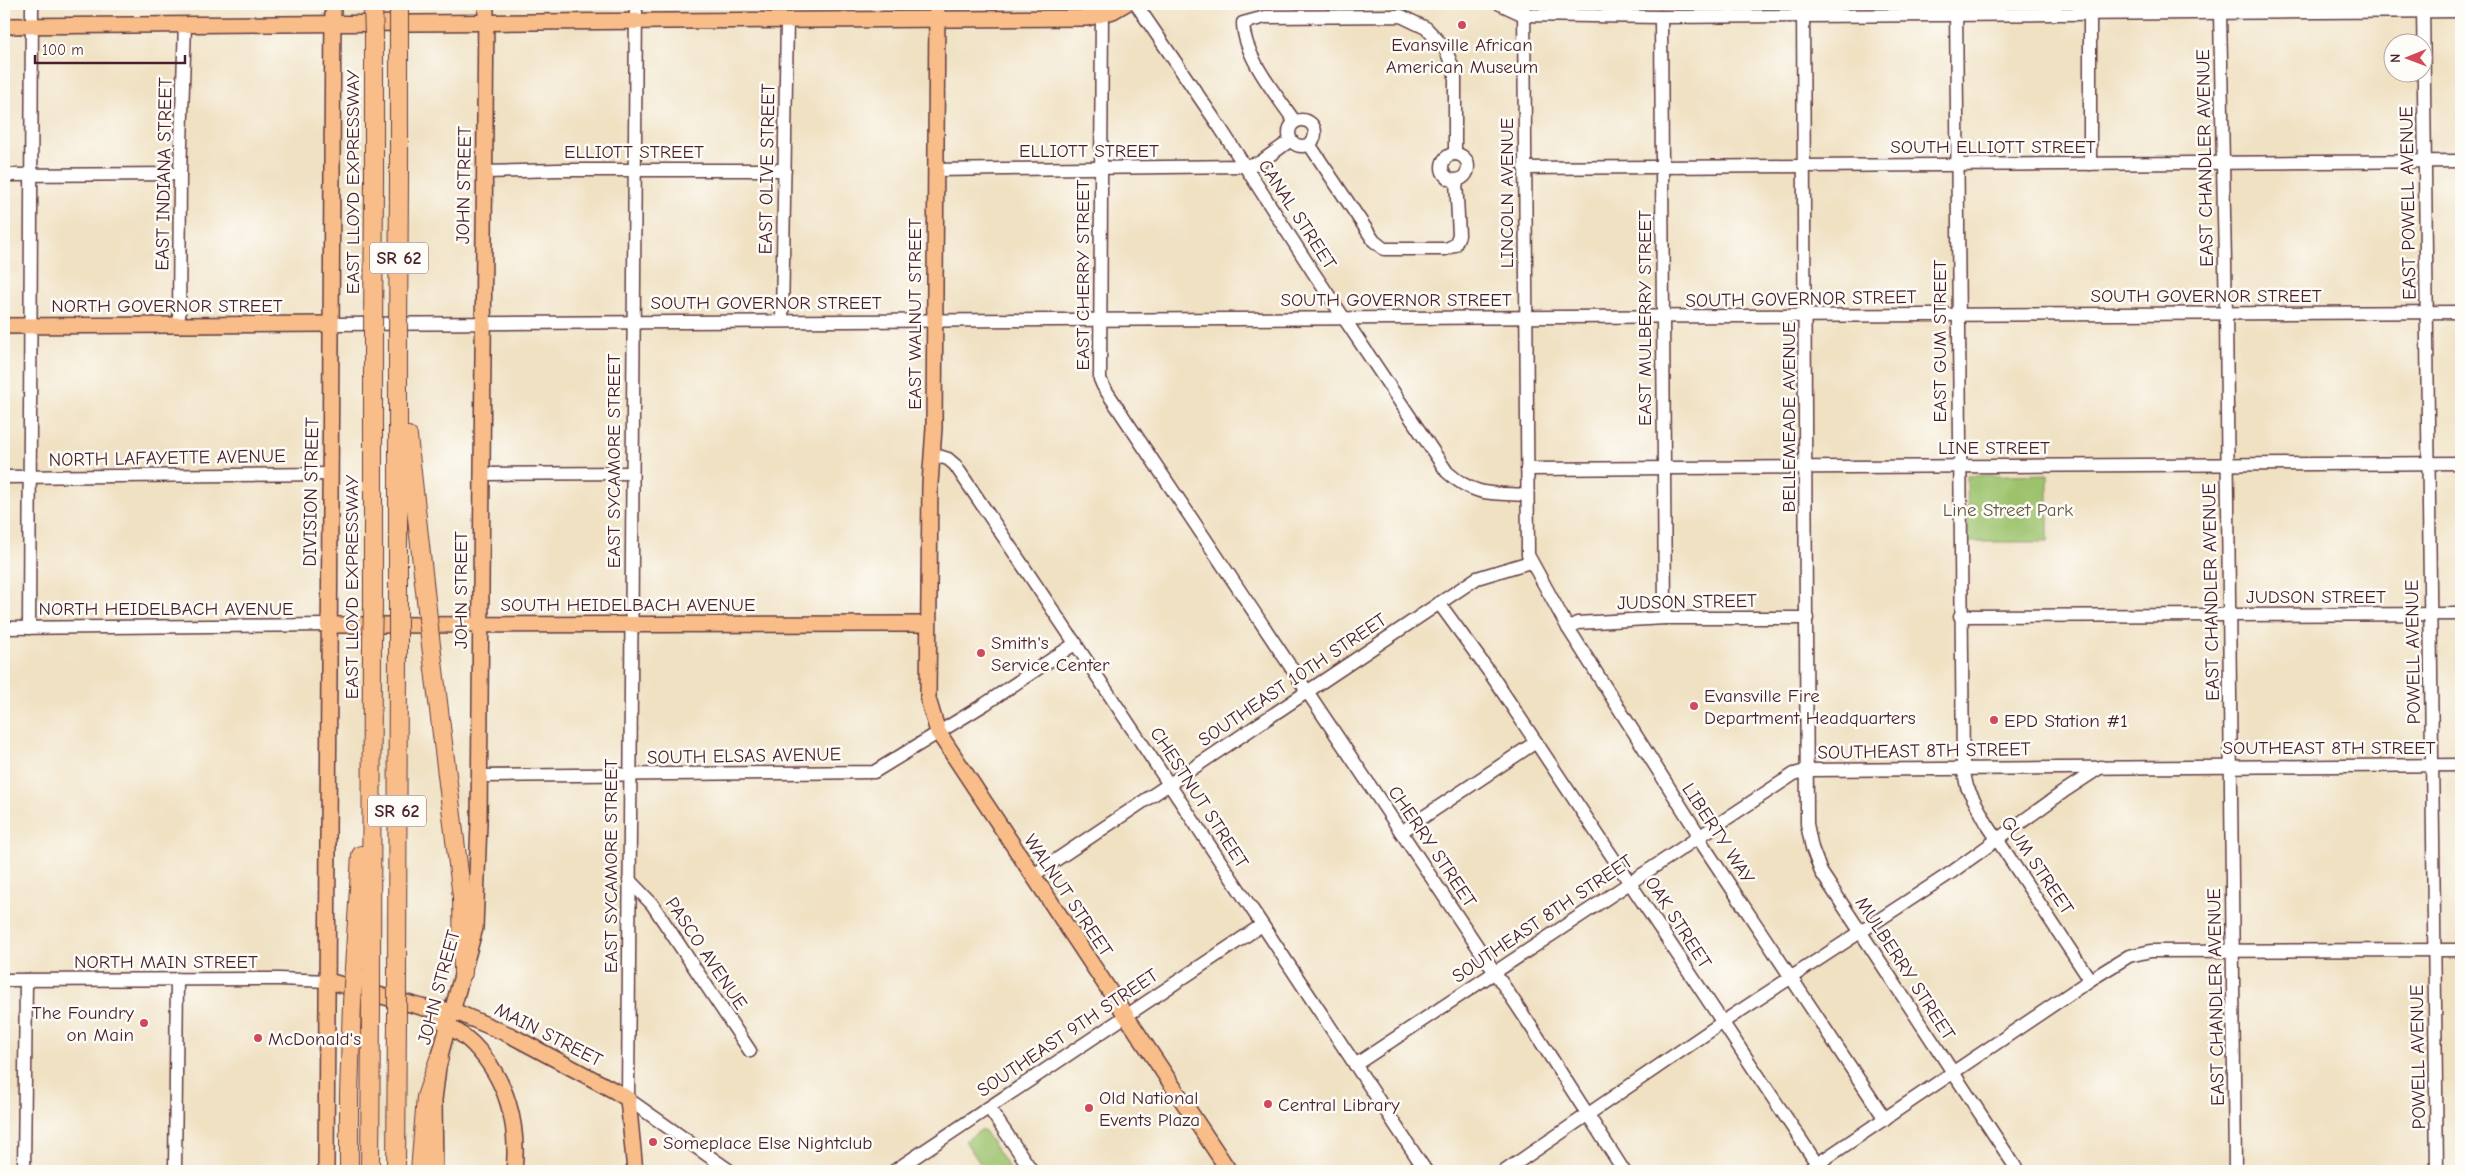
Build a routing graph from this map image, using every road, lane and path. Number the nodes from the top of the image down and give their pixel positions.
1 (32, 4) edge
2 (333, 4) edge
3 (486, 4) edge
4 (636, 4) edge
5 (1125, 4) edge
6 (1136, 4) edge
7 (1500, 4) edge
8 (374, 5) edge
9 (399, 5) edge
10 (1956, 8) edge
11 (2110, 8) edge
12 (2266, 8) edge
13 (2423, 8) edge
14 (1102, 9) edge
15 (1524, 9) edge
16 (1804, 9) edge
17 (937, 11) edge
18 (2461, 11) edge
19 (2090, 13) junction
20 (2220, 13) junction
21 (1661, 17) junction
22 (787, 19) junction
23 (636, 20) junction
24 (484, 21) junction
25 (332, 22) junction
26 (185, 24) junction
27 (32, 25) junction
28 (4, 26) edge
29 (1295, 122) junction
30 (1291, 140) junction
31 (1309, 144) junction
32 (1455, 154) junction
33 (2461, 161) edge
34 (2424, 162) junction
35 (2224, 163) junction
36 (1957, 164) junction
37 (2090, 164) junction
38 (1243, 166) junction
39 (1662, 166) junction
40 (1805, 166) junction
41 (1524, 168) junction
42 (1101, 169) junction
43 (785, 170) junction
44 (935, 170) junction
45 (635, 171) junction
46 (484, 172) junction
47 (180, 174) junction
48 (4, 175) edge
49 (31, 175) junction
50 (1456, 181) junction
51 (2427, 312) junction
52 (2461, 312) edge
53 (2226, 314) junction
54 (1806, 316) junction
55 (1958, 316) junction
56 (1526, 317) junction
57 (1663, 318) junction
58 (1100, 319) junction
59 (1346, 319) junction
60 (782, 320) junction
61 (935, 320) junction
62 (633, 321) junction
63 (482, 322) junction
64 (331, 324) junction
65 (179, 325) junction
66 (4, 326) edge
67 (29, 326) junction
68 (398, 354) junction
69 (932, 454) junction
70 (2461, 463) edge
71 (2429, 464) junction
72 (2228, 465) junction
73 (1806, 466) junction
74 (1959, 466) junction
75 (1664, 468) junction
76 (1527, 469) junction
77 (632, 473) junction
78 (331, 474) junction
79 (481, 474) junction
80 (4, 477) edge
81 (29, 477) junction
82 (1527, 495) junction
83 (1208, 544) joint
84 (1530, 562) junction
85 (1439, 603) junction
86 (2229, 614) junction
87 (2431, 614) junction
88 (2461, 614) edge
89 (1960, 616) junction
90 (1664, 618) junction
91 (1808, 618) junction
92 (630, 624) junction
93 (927, 624) junction
94 (328, 625) junction
95 (480, 625) junction
96 (4, 628) edge
97 (29, 628) junction
98 (1568, 628) junction
99 (1076, 643) junction
100 (1307, 692) junction
101 (938, 732) junction
102 (1536, 742) junction
103 (2432, 765) junction
104 (2461, 765) edge
105 (2231, 766) junction
106 (2101, 767) junction
107 (371, 768) junction
108 (1962, 768) junction
109 (1809, 770) junction
110 (479, 776) junction
111 (630, 776) junction
112 (1169, 784) junction
113 (1401, 832) junction
114 (1699, 835) junction
115 (1997, 840) junction
116 (1032, 876) junction
117 (629, 880) junction
118 (1631, 883) junction
119 (1262, 925) junction
120 (1859, 933) junction
121 (2435, 950) junction
122 (2461, 950) edge
123 (2234, 951) junction
124 (1494, 972) junction
125 (463, 973) junction
126 (1791, 977) junction
127 (177, 979) junction
128 (4, 980) edge
129 (26, 980) junction
130 (2090, 980) junction
131 (328, 981) junction
132 (425, 1008) junction
133 (454, 1011) junction
134 (1126, 1016) junction
135 (1723, 1022) junction
136 (449, 1026) junction
137 (750, 1051) dead end
138 (439, 1059) junction
139 (1355, 1065) junction
140 (1952, 1074) junction
141 (628, 1099) junction
142 (989, 1108) junction
143 (1587, 1116) junction
144 (1885, 1119) junction
145 (1812, 1168) edge
146 (24, 1171) edge
147 (175, 1171) edge
148 (326, 1171) edge
149 (349, 1171) edge
150 (370, 1171) edge
151 (396, 1171) edge
152 (420, 1171) edge
153 (435, 1171) edge
154 (514, 1171) edge
155 (635, 1171) edge
156 (730, 1171) edge
157 (894, 1171) edge
158 (1032, 1171) edge
159 (1229, 1171) edge
160 (1426, 1171) edge
161 (1505, 1171) edge
162 (1624, 1171) edge
163 (2018, 1171) edge
164 (2236, 1171) edge
165 (2437, 1171) edge

1 - 27 street
2 - 25 main road, DIVISION STREET
3 - 24 main road, JOHN STREET
4 - 23 street, EAST SYCAMORE STREET
5 - 14 main road
6 - 38 street, CANAL STREET
7 - 15 street
8 - 107 highway, EAST LLOYD EXPRESSWAY / SR 62, bridge
9 - 68 highway, SR 62, bridge
10 - 16 street
10 - 19 street
10 - 36 street, EAST GUM STREET
11 - 19 street
11 - 20 street
12 - 13 street
12 - 20 street
13 - 18 street
13 - 34 street, EAST POWELL AVENUE
14 - 17 main road
14 - 42 street, EAST CHERRY STREET
15 - 21 street
15 - 41 street, LINCOLN AVENUE
16 - 21 street
16 - 40 street, BELLEMEADE AVENUE
17 - 22 main road
17 - 44 main road, EAST WALNUT STREET
19 - 37 street
20 - 35 street, EAST CHANDLER AVENUE
21 - 39 street, EAST MULBERRY STREET
22 - 23 main road
22 - 43 street, EAST OLIVE STREET
23 - 24 main road
23 - 45 street, EAST SYCAMORE STREET
24 - 25 main road
24 - 46 main road, JOHN STREET
25 - 26 main road
25 - 64 main road, DIVISION STREET
26 - 27 main road
26 - 47 street, EAST INDIANA STREET
27 - 28 main road
27 - 49 street
29 - 30 street
29 - 31 street
29 - 32 street
30 - 31 street
30 - 38 street, ELLIOTT STREET
31 - 50 street
32 - 50 street
32 - 50 street
33 - 34 street, SOUTH ELLIOTT STREET
34 - 35 street, SOUTH ELLIOTT STREET
34 - 51 street, EAST POWELL AVENUE
35 - 37 street, SOUTH ELLIOTT STREET
35 - 53 street, EAST CHANDLER AVENUE
36 - 37 street, SOUTH ELLIOTT STREET
36 - 40 street, SOUTH ELLIOTT STREET
36 - 55 street, EAST GUM STREET
38 - 42 street, ELLIOTT STREET
38 - 59 street, CANAL STREET
39 - 40 street, SOUTH ELLIOTT STREET
39 - 41 street, SOUTH ELLIOTT STREET
39 - 57 street, EAST MULBERRY STREET
40 - 54 street, BELLEMEADE AVENUE
41 - 56 street, LINCOLN AVENUE
42 - 44 street, ELLIOTT STREET
42 - 58 street, EAST CHERRY STREET
43 - 45 street, ELLIOTT STREET
43 - 60 street, EAST OLIVE STREET
44 - 61 main road, EAST WALNUT STREET
45 - 46 street, ELLIOTT STREET
45 - 62 street, EAST SYCAMORE STREET
46 - 63 main road, JOHN STREET
47 - 49 street
47 - 65 street, EAST INDIANA STREET
48 - 49 street
49 - 67 street
51 - 52 street, SOUTH GOVERNOR STREET
51 - 53 street, SOUTH GOVERNOR STREET
51 - 71 street, POWELL AVENUE
53 - 55 street, SOUTH GOVERNOR STREET
53 - 72 street, EAST CHANDLER AVENUE
54 - 55 street, SOUTH GOVERNOR STREET
54 - 57 street, SOUTH GOVERNOR STREET
54 - 73 street, BELLEMEADE AVENUE
55 - 74 street, EAST GUM STREET
56 - 57 street, SOUTH GOVERNOR STREET
56 - 59 street, SOUTH GOVERNOR STREET
56 - 76 street, LINCOLN AVENUE
57 - 75 street, EAST MULBERRY STREET
58 - 59 street, SOUTH GOVERNOR STREET
58 - 61 street, SOUTH GOVERNOR STREET
58 - 83 street, EAST CHERRY STREET
59 - 82 street, CANAL STREET
60 - 61 street, SOUTH GOVERNOR STREET
60 - 62 street, SOUTH GOVERNOR STREET
61 - 69 main road, EAST WALNUT STREET
62 - 63 street, SOUTH GOVERNOR STREET
62 - 77 street, EAST SYCAMORE STREET
63 - 64 street, SOUTH GOVERNOR STREET
63 - 79 main road, JOHN STREET
64 - 65 main road, NORTH GOVERNOR STREET
64 - 78 main road, DIVISION STREET
65 - 67 main road, NORTH GOVERNOR STREET
66 - 67 main road, NORTH GOVERNOR STREET
67 - 81 street
68 - 125 highway, bridge
68 - 151 highway, SR 62, bridge
69 - 93 main road, EAST WALNUT STREET
69 - 99 street, CHESTNUT STREET
70 - 71 street, LINE STREET
71 - 72 street, LINE STREET
71 - 87 street, POWELL AVENUE
72 - 74 street, LINE STREET
72 - 86 street, EAST CHANDLER AVENUE
73 - 74 street, LINE STREET
73 - 75 street, LINE STREET
73 - 91 street, BELLEMEADE AVENUE
74 - 89 street, EAST GUM STREET
75 - 76 street, LINE STREET
75 - 90 street, EAST MULBERRY STREET
76 - 82 street, LINCOLN AVENUE
77 - 79 street
77 - 92 street, EAST SYCAMORE STREET
78 - 81 street, NORTH LAFAYETTE AVENUE
78 - 94 main road, DIVISION STREET
79 - 95 main road, JOHN STREET
80 - 81 street, NORTH LAFAYETTE AVENUE
81 - 97 street
82 - 84 street, LINCOLN AVENUE
83 - 100 street, CHERRY STREET
84 - 85 street, SOUTHEAST 10TH STREET
84 - 98 street, LIBERTY WAY
85 - 100 street, SOUTHEAST 10TH STREET
85 - 102 street, OAK STREET
86 - 87 street, JUDSON STREET
86 - 89 street, JUDSON STREET
86 - 105 street, EAST CHANDLER AVENUE
87 - 88 street, JUDSON STREET
87 - 103 street, POWELL AVENUE
89 - 108 street, EAST GUM STREET
90 - 91 street, JUDSON STREET
90 - 98 street, JUDSON STREET
91 - 109 street, BELLEMEADE AVENUE
92 - 93 main road, SOUTH HEIDELBACH AVENUE
92 - 95 main road, SOUTH HEIDELBACH AVENUE
92 - 111 street, EAST SYCAMORE STREET
93 - 101 main road, WALNUT STREET
94 - 95 main road, SOUTH HEIDELBACH AVENUE
94 - 97 street, NORTH HEIDELBACH AVENUE
94 - 131 main road, DIVISION STREET
95 - 110 main road, JOHN STREET
96 - 97 street, NORTH HEIDELBACH AVENUE
98 - 114 street, LIBERTY WAY
99 - 101 street, SOUTH ELSAS AVENUE
99 - 112 street, CHESTNUT STREET
100 - 112 street, SOUTHEAST 10TH STREET
100 - 113 street, CHERRY STREET
101 - 111 street, SOUTH ELSAS AVENUE
101 - 116 main road, WALNUT STREET
102 - 113 street
102 - 118 street, OAK STREET
103 - 104 street, SOUTHEAST 8TH STREET
103 - 105 street, SOUTHEAST 8TH STREET
103 - 121 street, POWELL AVENUE
105 - 106 street, SOUTHEAST 8TH STREET
105 - 123 street, EAST CHANDLER AVENUE
106 - 108 street, SOUTHEAST 8TH STREET
106 - 115 street
107 - 149 highway, bridge
107 - 150 highway, EAST LLOYD EXPRESSWAY / SR 62, bridge
108 - 109 street, SOUTHEAST 8TH STREET
108 - 115 street, GUM STREET
109 - 114 street, SOUTHEAST 8TH STREET
109 - 120 street, MULBERRY STREET
110 - 111 street, SOUTH ELSAS AVENUE
110 - 125 main road, JOHN STREET
111 - 117 street, EAST SYCAMORE STREET
112 - 116 street, SOUTHEAST 10TH STREET
112 - 119 street, CHESTNUT STREET
113 - 124 street, CHERRY STREET
114 - 118 street, SOUTHEAST 8TH STREET
114 - 126 street, LIBERTY WAY
115 - 120 street
115 - 130 street, GUM STREET
116 - 134 main road, WALNUT STREET
117 - 137 street, PASCO AVENUE
117 - 141 street, EAST SYCAMORE STREET
118 - 124 street, SOUTHEAST 8TH STREET
118 - 135 street, OAK STREET
119 - 134 street, SOUTHEAST 9TH STREET
119 - 139 street, CHESTNUT STREET
120 - 126 street
120 - 140 street, MULBERRY STREET
121 - 122 street
121 - 123 street
121 - 165 street, POWELL AVENUE
123 - 130 street
123 - 164 street, EAST CHANDLER AVENUE
124 - 139 street, SOUTHEAST 8TH STREET
124 - 143 street, CHERRY STREET
125 - 133 main road, JOHN STREET
126 - 135 street
126 - 144 street, LIBERTY WAY
127 - 129 street, NORTH MAIN STREET
127 - 131 street, NORTH MAIN STREET
127 - 147 street
128 - 129 street, NORTH MAIN STREET
129 - 146 street
130 - 140 street
131 - 132 main road, MAIN STREET
131 - 148 main road, DIVISION STREET
132 - 133 main road, MAIN STREET
132 - 136 main road
133 - 136 main road, JOHN STREET
133 - 141 main road, MAIN STREET
134 - 142 street, SOUTHEAST 9TH STREET
134 - 159 main road, WALNUT STREET
135 - 143 street
135 - 145 street, OAK STREET
136 - 138 main road, JOHN STREET
136 - 154 main road
138 - 152 highway
138 - 153 main road, JOHN STREET
139 - 160 street, CHESTNUT STREET
140 - 144 street
140 - 163 street, MULBERRY STREET
141 - 155 main road
141 - 156 street, MAIN STREET
142 - 157 street, SOUTHEAST 9TH STREET
142 - 158 street
143 - 161 street
143 - 162 street, CHERRY STREET
144 - 145 street

